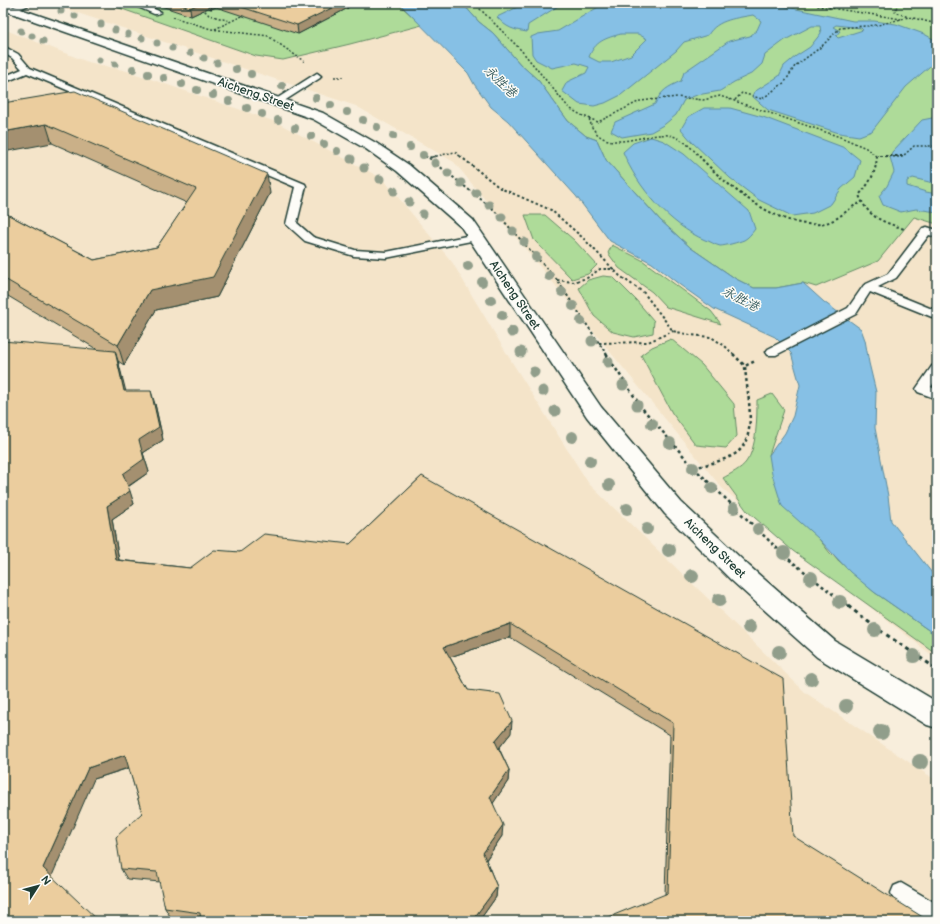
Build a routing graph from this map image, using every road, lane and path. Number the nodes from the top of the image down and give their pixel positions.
1 (474, 3) edge
2 (831, 3) edge
3 (898, 3) edge
4 (140, 4) edge
5 (15, 6) edge
6 (201, 7) dead end
7 (157, 12) dead end
8 (244, 15) edge
9 (169, 16) dead end
10 (909, 17) junction
11 (903, 19) junction
12 (230, 22) junction
13 (937, 24) edge
14 (214, 29) junction
15 (3, 49) edge
16 (27, 70) junction
17 (317, 76) joint
18 (3, 80) edge
19 (735, 100) junction
20 (278, 101) junction
21 (589, 118) junction
22 (937, 146) edge
23 (877, 156) junction
24 (428, 158) dead end
25 (862, 202) junction
26 (937, 234) edge
27 (476, 237) junction
28 (923, 237) junction
29 (614, 269) dead end
30 (556, 280) junction
31 (868, 287) junction
32 (937, 315) edge
33 (673, 331) dead end
34 (599, 343) junction
35 (772, 352) dead end
36 (745, 366) dead end
37 (937, 369) edge
38 (937, 395) edge
39 (694, 468) junction
40 (937, 669) edge
41 (937, 716) edge
42 (901, 893) dead end
43 (937, 916) edge

1 - 21 path
2 - 11 path
3 - 10 path
4 - 7 lane
5 - 20 street, Aicheng Street
6 - 12 path
8 - 12 path
9 - 14 path
10 - 11 path
10 - 13 path
11 - 19 path
12 - 14 path
14 - 17 path
15 - 16 lane
16 - 18 lane
16 - 27 lane
17 - 20 lane
19 - 21 path
19 - 23 path
20 - 27 street, Aicheng Street
21 - 25 path
22 - 23 path
23 - 25 path
24 - 30 path
25 - 28 path
26 - 28 lane
27 - 41 street, Aicheng Street
28 - 31 lane
29 - 30 path
30 - 34 path
31 - 32 lane
31 - 35 lane
33 - 34 path
34 - 39 path
36 - 39 path
37 - 38 lane
39 - 40 path
42 - 43 lane

